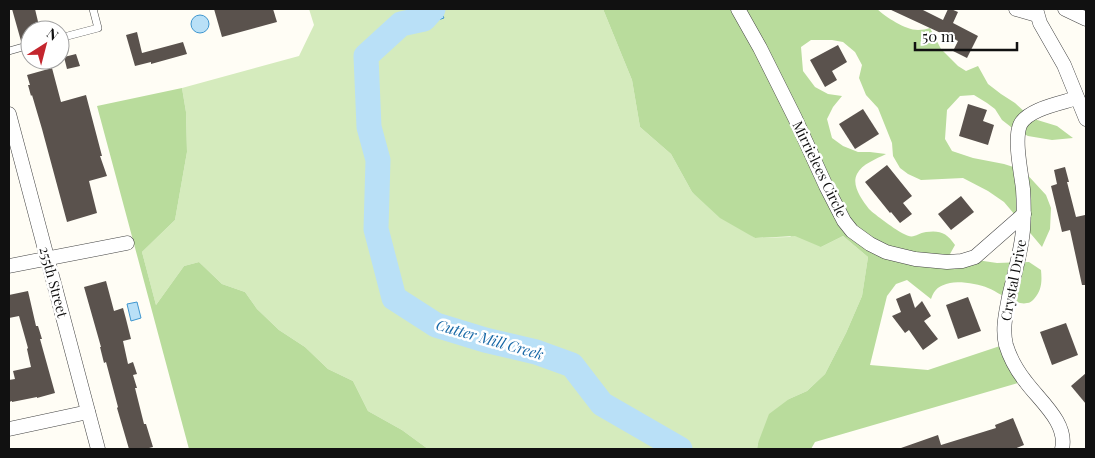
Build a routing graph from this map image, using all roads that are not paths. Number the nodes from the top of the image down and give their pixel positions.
1 (94, 9) edge
2 (738, 9) edge
3 (1016, 9) edge
4 (1065, 9) edge
5 (1037, 12) edge
6 (1086, 19) edge
7 (70, 35) edge
8 (1077, 98) junction
9 (9, 114) edge
10 (1086, 120) edge
11 (1024, 214) junction
12 (127, 243) dead end
13 (48, 259) junction
14 (9, 266) edge
15 (88, 412) junction
16 (9, 429) edge
17 (98, 449) edge
18 (1062, 449) edge

1 - 7 lane
2 - 11 street, Mirrielees Circle
3 - 5 street
4 - 6 street
5 - 8 street
8 - 10 street
8 - 11 street
9 - 13 street, 255th Street
11 - 18 street, Crystal Drive
12 - 13 street
13 - 14 street
13 - 15 street, 255th Street
15 - 16 street
15 - 17 street, 255th Street

